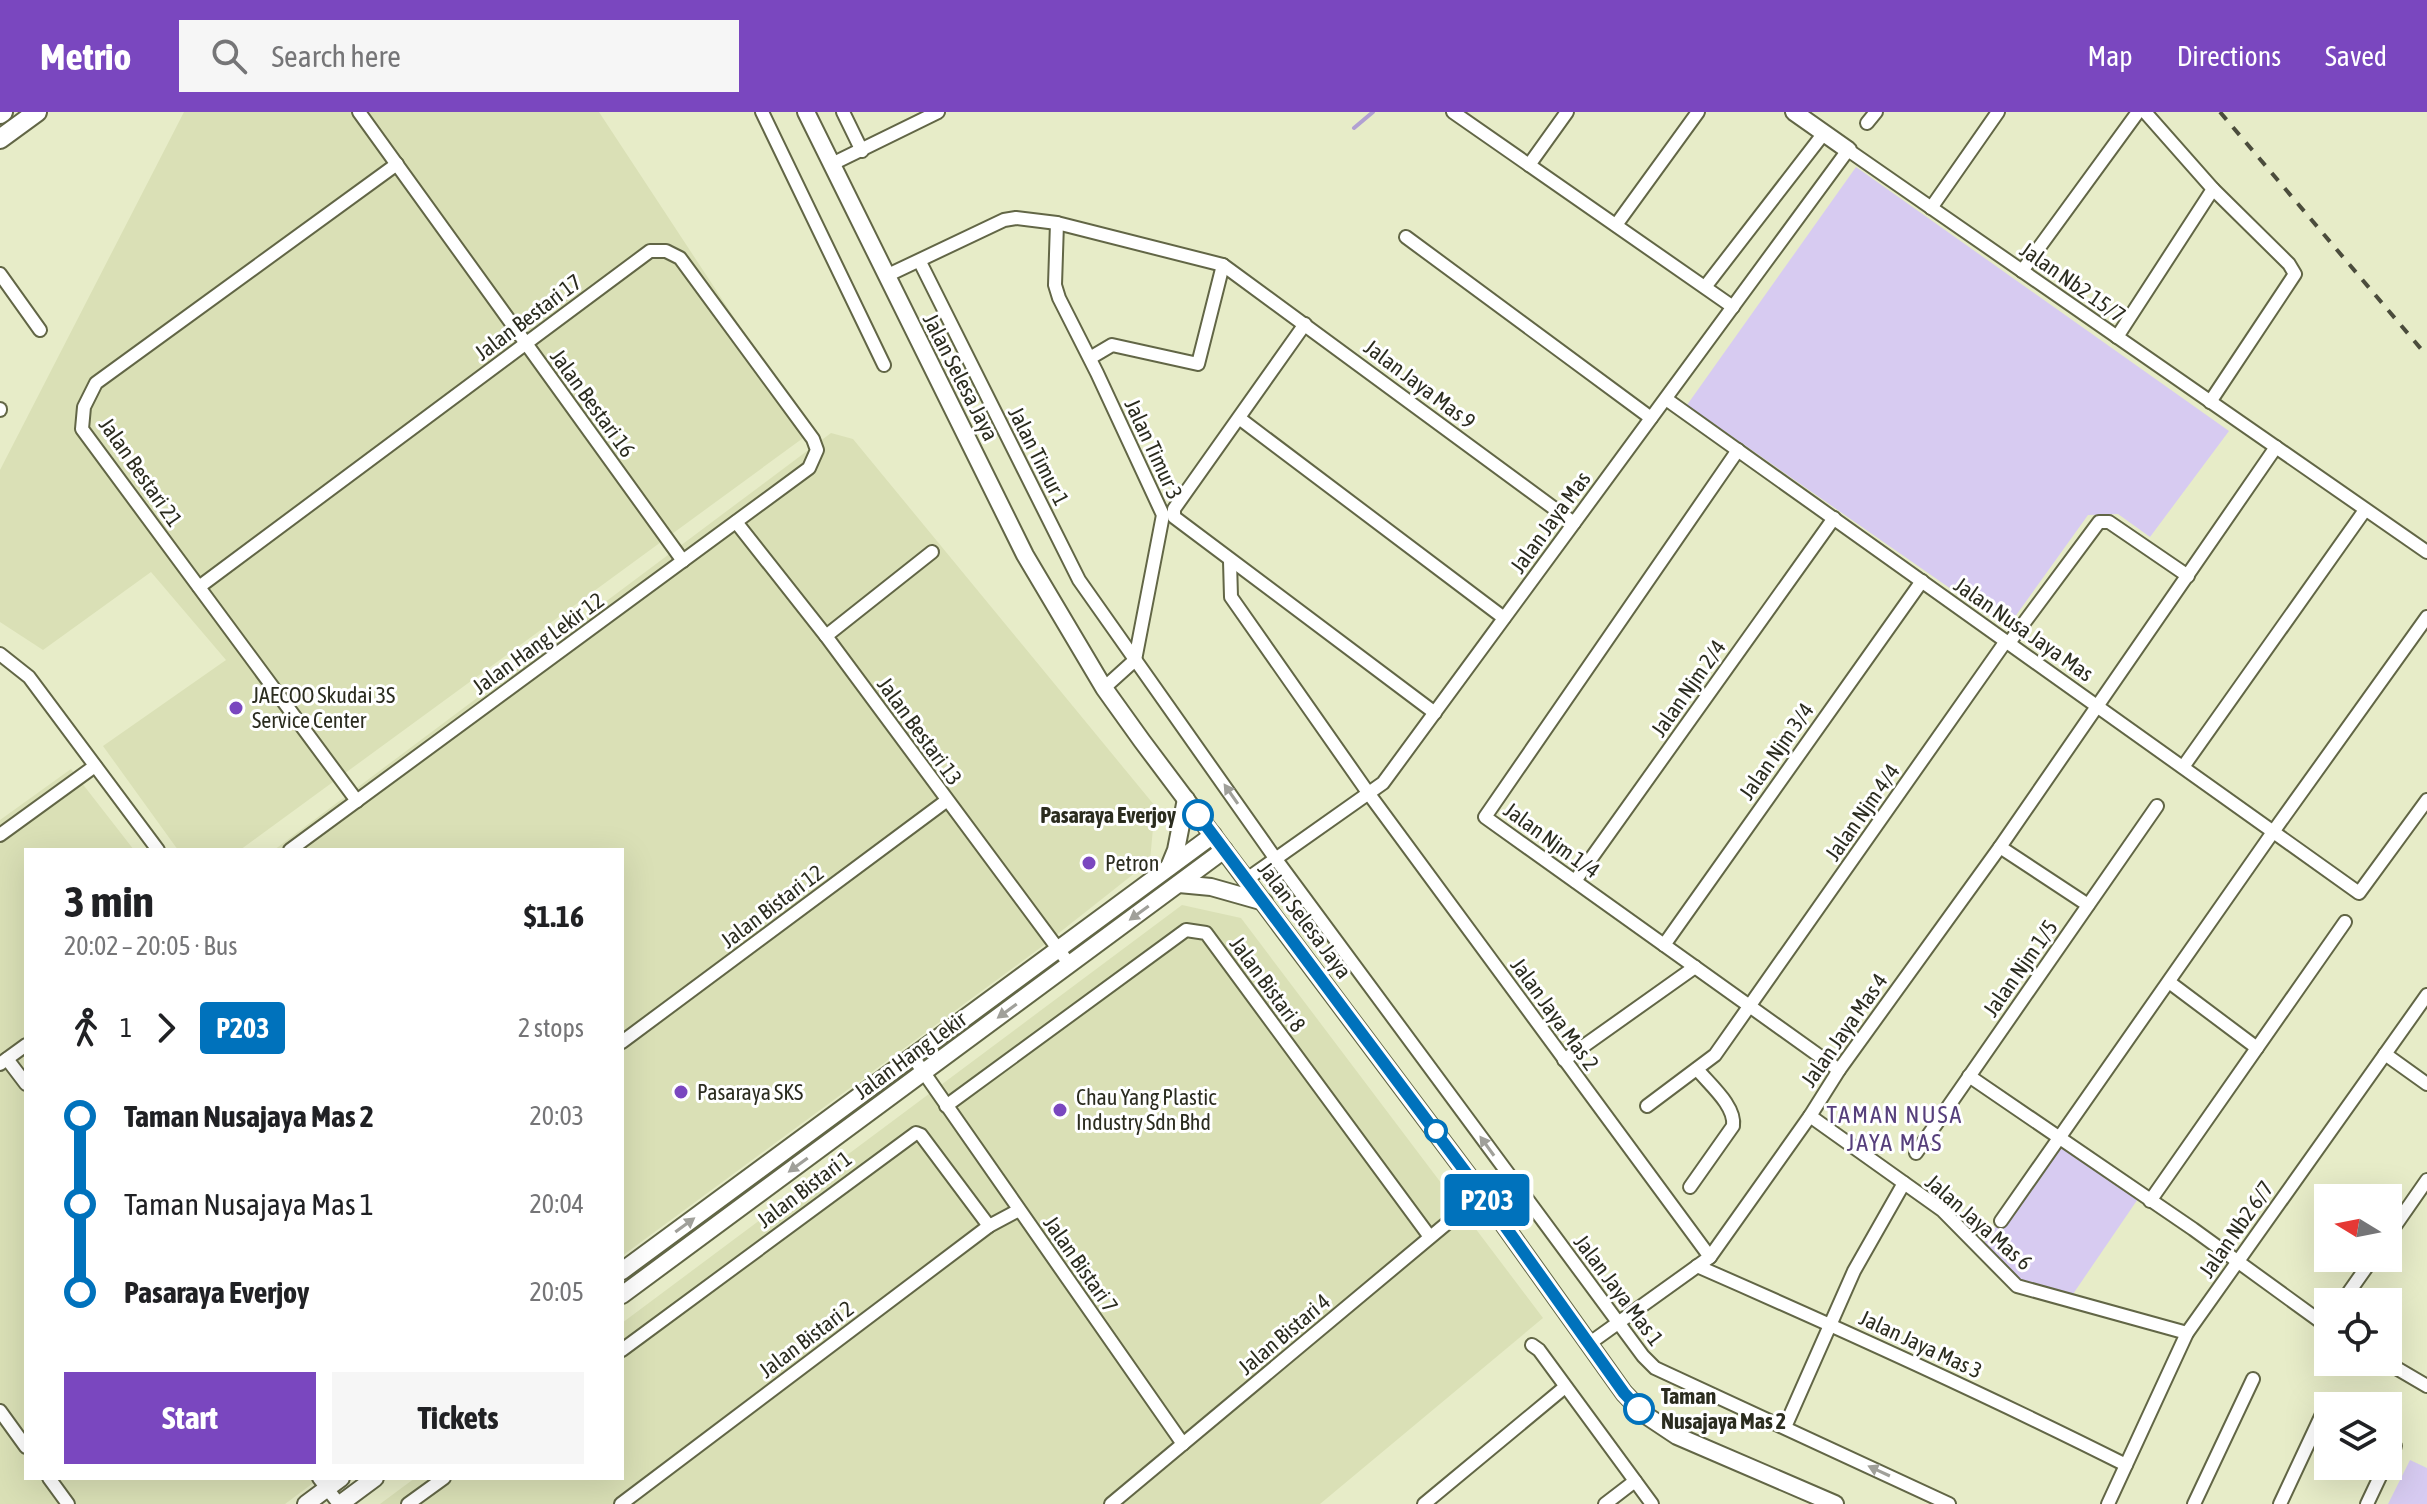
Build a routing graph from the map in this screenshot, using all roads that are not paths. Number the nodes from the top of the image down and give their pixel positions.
1 (37, 112) edge
2 (359, 112) edge
3 (762, 112) edge
4 (806, 112) edge
5 (843, 112) edge
6 (938, 112) edge
7 (1453, 112) edge
8 (1567, 112) edge
9 (1698, 112) edge
10 (1794, 112) edge
11 (1876, 112) edge
12 (1998, 112) edge
13 (2138, 112) edge
14 (2145, 112) edge
15 (1867, 123) dead end
16 (1824, 133) junction
17 (0, 139) edge
18 (1848, 150) junction
19 (862, 151) junction
20 (397, 164) junction
21 (832, 164) junction
22 (1529, 165) junction
23 (2213, 189) junction
24 (1931, 208) junction
25 (1057, 223) junction
26 (1616, 225) junction
27 (1406, 237) dead end
28 (920, 262) junction
29 (1223, 265) junction
30 (2022, 271) junction
31 (0, 274) edge
32 (886, 276) junction
33 (1705, 287) junction
34 (1733, 307) junction
35 (1305, 324) junction
36 (40, 330) dead end
37 (2117, 337) junction
38 (526, 343) junction
39 (1090, 358) junction
40 (884, 365) dead end
41 (1666, 399) junction
42 (2210, 402) junction
43 (1239, 418) junction
44 (1651, 418) junction
45 (2276, 447) junction
46 (1738, 450) junction
47 (809, 468) joint
48 (2365, 510) junction
49 (1834, 518) junction
50 (736, 522) junction
51 (1574, 523) junction
52 (932, 552) dead end
53 (2427, 552) edge
54 (683, 561) junction
55 (1230, 561) junction
56 (2188, 576) junction
57 (1922, 581) junction
58 (199, 587) junction
59 (2427, 617) edge
60 (1504, 618) junction
61 (826, 636) junction
62 (2007, 642) junction
63 (0, 654) edge
64 (1135, 660) junction
65 (1104, 688) junction
66 (2098, 707) junction
67 (1435, 713) junction
68 (95, 766) junction
69 (2183, 767) junction
70 (1369, 794) junction
71 (1186, 799) junction
72 (2427, 800) edge
73 (357, 801) junction
74 (946, 801) junction
75 (2157, 806) dead end
76 (2273, 832) junction
77 (0, 835) edge
78 (1213, 835) junction
79 (2000, 847) junction
80 (156, 848) edge
81 (293, 848) edge
82 (1224, 850) junction
83 (1275, 858) junction
84 (1168, 868) junction
85 (1247, 879) junction
86 (1575, 881) junction
87 (1179, 884) junction
88 (1264, 902) junction
89 (2088, 905) junction
90 (2345, 922) dead end
91 (1664, 945) junction
92 (1059, 949) junction
93 (1070, 965) junction
94 (1695, 967) junction
95 (2169, 982) junction
96 (2427, 995) edge
97 (1750, 1007) junction
98 (624, 1041) edge
99 (24, 1046) edge
100 (2257, 1048) junction
101 (2385, 1054) junction
102 (913, 1057) junction
103 (1564, 1060) junction
104 (4, 1061) edge
105 (1697, 1069) junction
106 (1839, 1070) junction
107 (923, 1073) junction
108 (1969, 1076) junction
109 (24, 1082) edge
110 (2427, 1084) edge
111 (946, 1106) junction
112 (1647, 1106) dead end
113 (1810, 1116) junction
114 (2059, 1138) junction
115 (1916, 1153) dead end
116 (2427, 1180) edge
117 (1904, 1183) junction
118 (1690, 1187) dead end
119 (1482, 1194) junction
120 (2150, 1201) junction
121 (1019, 1210) junction
122 (2402, 1216) edge
123 (2001, 1221) dead end
124 (989, 1226) junction
125 (1430, 1237) junction
126 (1710, 1257) junction
127 (2238, 1261) junction
128 (1697, 1266) junction
129 (624, 1270) edge
130 (624, 1294) edge
131 (2314, 1316) edge
132 (1616, 1322) junction
133 (1830, 1324) junction
134 (2187, 1333) junction
135 (1590, 1343) junction
136 (1532, 1345) dead end
137 (624, 1349) edge
138 (2402, 1369) edge
139 (2253, 1379) dead end
140 (2425, 1380) edge
141 (1565, 1387) junction
142 (0, 1411) edge
143 (1785, 1427) junction
144 (2314, 1431) edge
145 (24, 1444) edge
146 (1183, 1444) junction
147 (2126, 1465) junction
148 (50, 1480) edge
149 (372, 1480) edge
150 (441, 1480) edge
151 (2379, 1480) edge
152 (1635, 1481) junction
153 (323, 1483) edge
154 (68, 1504) edge
155 (306, 1504) edge
156 (339, 1504) edge
157 (408, 1504) edge
158 (621, 1504) edge
159 (1111, 1504) edge
160 (1424, 1504) edge
161 (1605, 1504) edge
162 (1652, 1504) edge
163 (1835, 1504) edge
164 (1949, 1504) edge
165 (2108, 1504) edge
166 (2194, 1504) edge
167 (2280, 1504) edge
168 (2367, 1504) edge

1 - 17 main road
2 - 20 street, Jalan Bestari 16
3 - 40 street
4 - 21 street, Jalan Selesa Jaya
5 - 19 street
6 - 19 street
7 - 22 street
8 - 22 street
9 - 26 street
10 - 16 street
11 - 15 street
12 - 24 street
13 - 30 street
14 - 23 street
16 - 18 street
16 - 33 street
18 - 24 street, Jalan Nb2 15/7
18 - 34 street, Jalan Jaya Mas
19 - 21 street
20 - 38 street, Jalan Bestari 16
20 - 58 street, Jalan Bestari 21
21 - 32 street, Jalan Selesa Jaya
22 - 26 street
23 - 37 street
23 - 42 street
24 - 30 street, Jalan Nb2 15/7
25 - 28 street, Jalan Jaya Mas 9
25 - 29 street, Jalan Jaya Mas 9
25 - 39 street, Jalan Timur 3
26 - 33 street
27 - 44 street
28 - 32 street, Jalan Jaya Mas 9
28 - 64 street, Jalan Timur 1
29 - 35 street, Jalan Jaya Mas 9
29 - 39 street
30 - 37 street, Jalan Nb2 15/7
31 - 36 street
32 - 65 street, Jalan Selesa Jaya
33 - 34 street
34 - 41 street, Jalan Jaya Mas
35 - 43 street
35 - 51 street, Jalan Jaya Mas 9
37 - 42 street, Jalan Nb2 15/7
38 - 47 street, Jalan Bestari 17
38 - 54 street, Jalan Bestari 16
38 - 58 street, Jalan Bestari 17
39 - 64 street, Jalan Timur 3
41 - 44 street, Jalan Jaya Mas
41 - 46 street, Jalan Nusa Jaya Mas
42 - 45 street, Jalan Nb2 15/7
43 - 55 street
43 - 60 street
44 - 51 street, Jalan Jaya Mas
45 - 48 street, Jalan Nb2 15/7
45 - 56 street, Jalan Jaya Mas 4
46 - 49 street, Jalan Nusa Jaya Mas
46 - 86 street, Jalan Njm 1/4
47 - 50 street, Jalan Hang Lekir 12
48 - 53 street, Jalan Nb2 15/7
48 - 69 street
49 - 57 street, Jalan Nusa Jaya Mas
49 - 86 street, Jalan Njm 2/4
50 - 54 street, Jalan Hang Lekir 12
50 - 61 street, Jalan Bestari 13
51 - 60 street, Jalan Jaya Mas
52 - 61 street
54 - 73 street, Jalan Hang Lekir 12
55 - 67 street
55 - 70 street, Jalan Jaya Mas 2
56 - 62 street, Jalan Njm 4/4
56 - 66 street, Jalan Jaya Mas 4
57 - 62 street, Jalan Nusa Jaya Mas
57 - 91 street, Jalan Njm 3/4
58 - 73 street, Jalan Bestari 21
59 - 76 street
60 - 67 street, Jalan Jaya Mas
61 - 74 street, Jalan Bestari 13
62 - 66 street, Jalan Nusa Jaya Mas
62 - 97 street, Jalan Njm 4/4
63 - 68 street
64 - 65 street
83 -> 64 street, Jalan Timur 1
65 - 71 street, Jalan Selesa Jaya
66 - 69 street, Jalan Nusa Jaya Mas
66 - 79 street, Jalan Jaya Mas 4
67 - 70 street, Jalan Jaya Mas
68 - 77 street
68 - 80 street
69 - 76 street, Jalan Nusa Jaya Mas
70 - 83 street, Jalan Jaya Mas
70 - 103 street, Jalan Jaya Mas 2
71 - 78 street, Jalan Selesa Jaya
71 - 84 street
72 - 76 street, Jalan Nusa Jaya Mas
73 - 81 street, Jalan Hang Lekir 12
74 - 92 street, Jalan Bestari 13
74 - 98 street, Jalan Bistari 12
75 - 89 street, Jalan Njm 1/5
76 - 95 street
78 - 82 street, Jalan Selesa Jaya
78 - 84 street, Jalan Hang Lekir
79 - 89 street
79 - 106 street, Jalan Jaya Mas 4
82 - 85 street, Jalan Selesa Jaya
82 - 87 street, Jalan Hang Lekir
83 - 85 street, Jalan Jaya Mas
132 -> 83 street, Jalan Jaya Mas 1
84 - 92 street, Jalan Hang Lekir
85 - 88 street, Jalan Selesa Jaya
86 - 91 street, Jalan Njm 1/4
87 - 88 street
87 -> 93 street, Jalan Hang Lekir
88 - 119 street, Jalan Selesa Jaya
89 - 108 street, Jalan Njm 1/5
90 - 100 street
91 - 94 street, Jalan Njm 1/4
92 - 93 street, Jalan Bestari 13
92 - 102 street, Jalan Hang Lekir
93 -> 107 street, Jalan Hang Lekir
94 - 97 street, Jalan Njm 1/4
94 - 103 street
95 - 100 street
95 - 114 street
96 - 101 street, Jalan Nb2 6/7
97 - 105 street, Jalan Njm 4/4
97 - 106 street, Jalan Njm 1/4
99 - 104 street
100 - 120 street
101 - 110 street
101 - 127 street, Jalan Nb2 6/7
102 - 107 street, Jalan Bistari 7
129 -> 102 street, Jalan Hang Lekir
103 - 126 street, Jalan Jaya Mas 2
104 - 109 street
105 - 112 street, Jalan Njm 4/4
105 - 118 street
106 - 113 street, Jalan Jaya Mas 4
107 - 111 street, Jalan Bistari 7
107 -> 130 street, Jalan Hang Lekir
108 - 114 street
108 - 115 street, Jalan Njm 1/5
111 - 121 street, Jalan Bistari 7
111 - 125 street, Jalan Bistari 8
113 - 117 street, Jalan Jaya Mas 6
113 - 126 street, Jalan Jaya Mas 4
114 - 120 street
114 - 123 street
116 - 122 street
117 - 133 street
117 - 134 street, Jalan Jaya Mas 6
119 - 125 street, Jalan Bistari 4
119 - 135 street, Jalan Selesa Jaya
120 - 127 street
121 - 124 street, Jalan Bistari 2
121 - 146 street, Jalan Bistari 7
124 - 137 street, Jalan Bistari 1
124 - 158 street, Jalan Bistari 2
125 - 146 street, Jalan Bistari 4
126 - 128 street, Jalan Jaya Mas 4
127 - 131 street
127 - 134 street, Jalan Nb2 6/7
128 - 132 street, Jalan Jaya Mas 4
128 - 133 street, Jalan Jaya Mas 3
132 - 135 street, Jalan Jaya Mas 4
132 - 143 street, Jalan Jaya Mas 1
133 - 143 street
133 - 147 street, Jalan Jaya Mas 3
134 - 147 street, Jalan Nb2 6/7
135 - 163 street, Jalan Selesa Jaya
136 - 141 street
138 - 140 street
139 - 166 street
141 - 152 street
141 - 160 street
142 - 145 street
164 -> 143 street, Jalan Jaya Mas 1
144 - 167 street
146 - 159 street, Jalan Bistari 4
147 - 165 street, Jalan Nb2 6/7
148 - 154 street
149 - 156 street
150 - 157 street
151 - 168 street
152 - 161 street
152 - 162 street
153 - 155 street
153 - 156 street

